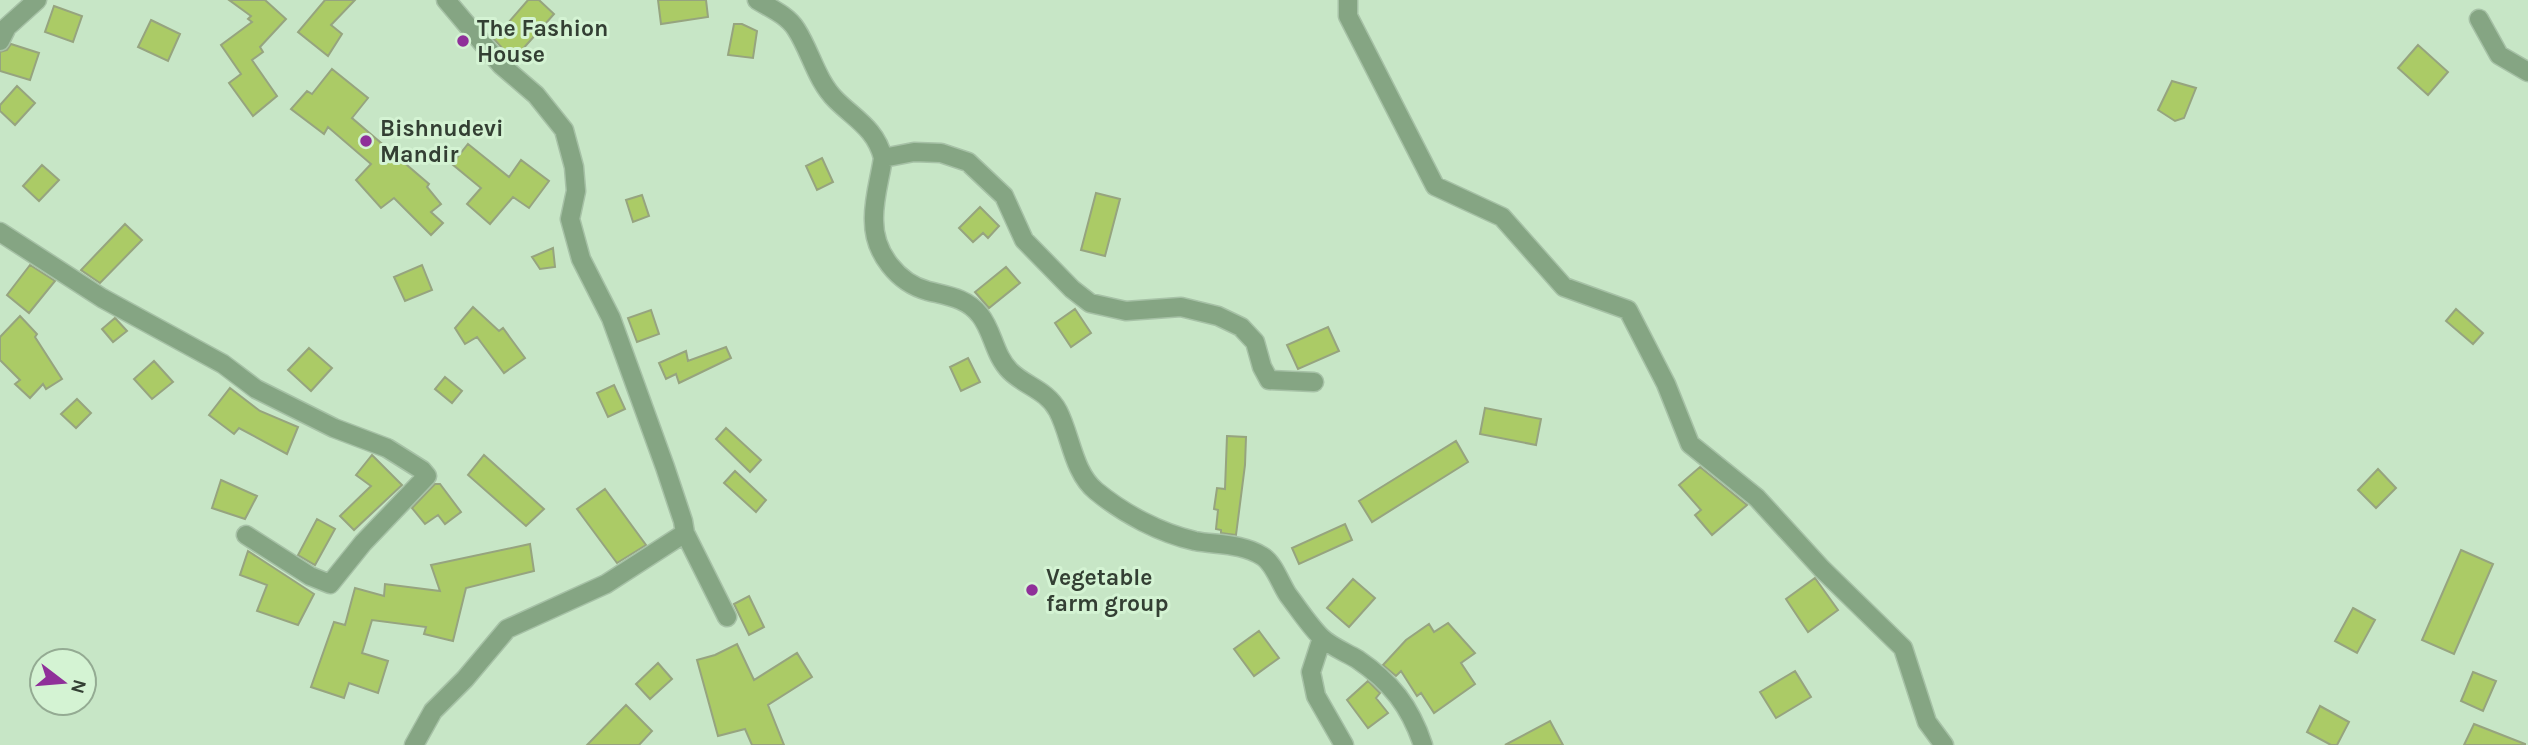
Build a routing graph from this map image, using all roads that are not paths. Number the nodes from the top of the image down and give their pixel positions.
1 (37, 0) edge
2 (446, 0) edge
3 (757, 0) edge
4 (1348, 0) edge
5 (2479, 19) dead end
6 (0, 41) edge
7 (2528, 72) edge
8 (883, 158) junction
9 (0, 232) edge
10 (1314, 382) dead end
11 (685, 533) junction
12 (246, 536) dead end
13 (727, 617) dead end
14 (1321, 638) junction
15 (414, 745) edge
16 (1345, 745) edge
17 (1423, 745) edge
18 (1944, 745) edge

1 - 6 street
2 - 11 street
3 - 8 street
4 - 18 street
5 - 7 street
8 - 10 street
8 - 14 street
9 - 12 street
11 - 13 street
11 - 15 street
14 - 16 street
14 - 17 street

